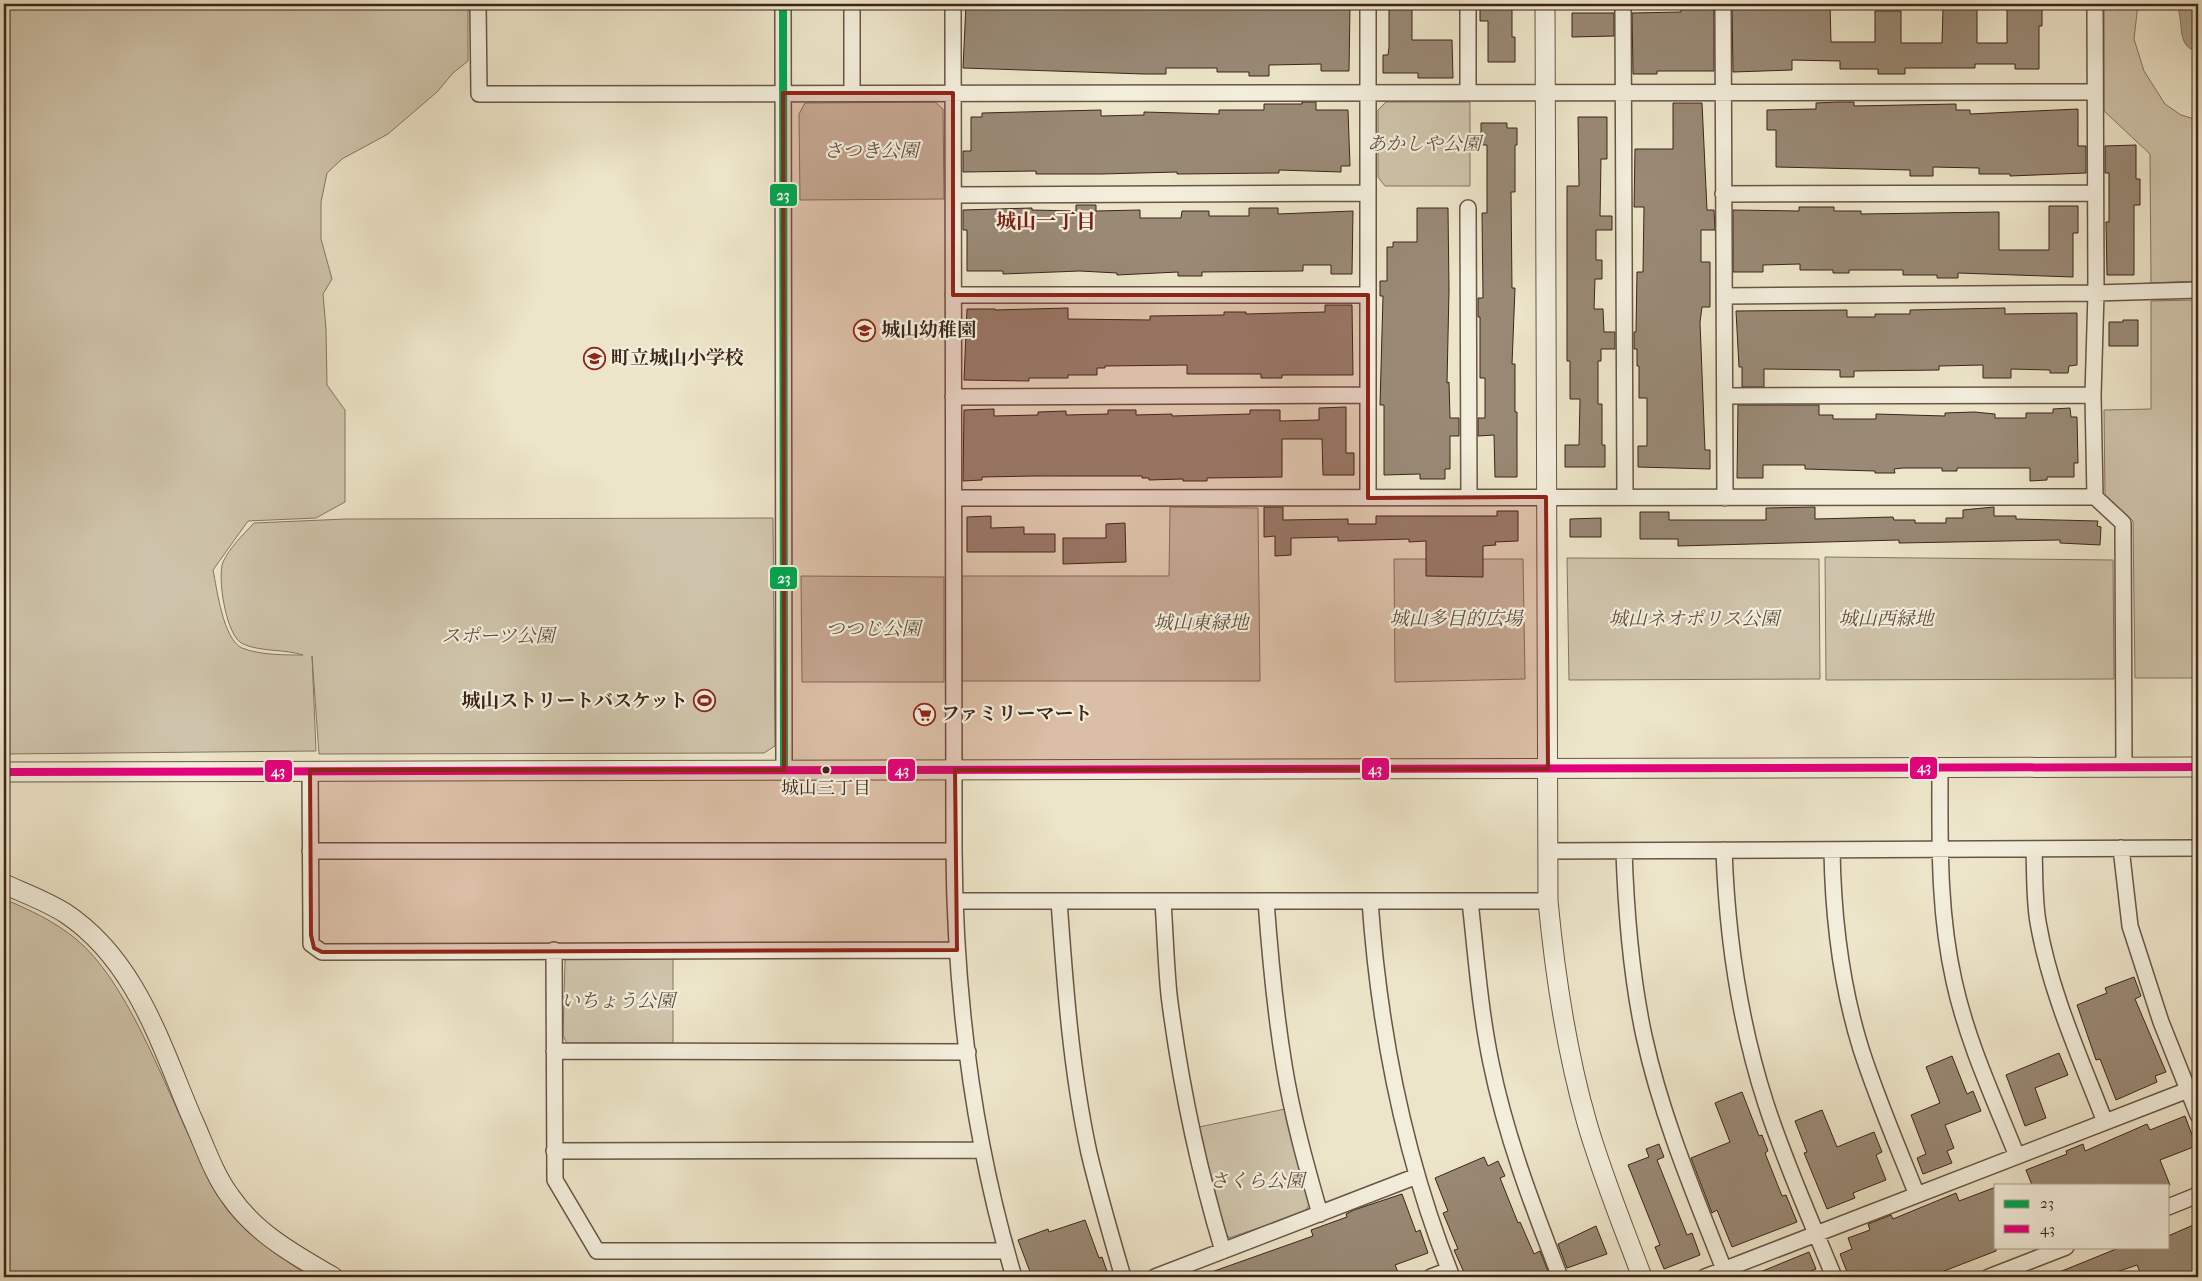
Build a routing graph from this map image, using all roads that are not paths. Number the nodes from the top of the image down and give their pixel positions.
1 (478, 4) edge
2 (783, 4) edge
3 (852, 4) edge
4 (953, 4) edge
5 (1368, 4) edge
6 (1468, 4) edge
7 (1545, 4) edge
8 (1623, 4) edge
9 (1723, 4) edge
10 (2095, 4) edge
11 (1368, 92) junction
12 (1468, 92) junction
13 (1545, 92) junction
14 (1624, 92) junction
15 (2094, 92) junction
16 (783, 93) junction
17 (852, 93) junction
18 (953, 93) junction
19 (1723, 93) junction
20 (1368, 193) junction
21 (2095, 193) junction
22 (1723, 194) junction
23 (953, 195) junction
24 (1468, 208) dead end
25 (2198, 290) edge
26 (2096, 293) junction
27 (953, 295) junction
28 (1368, 295) junction
29 (1724, 296) junction
30 (1368, 395) junction
31 (2093, 395) junction
32 (1724, 396) junction
33 (953, 397) junction
34 (1546, 497) junction
35 (1625, 497) junction
36 (2095, 497) junction
37 (954, 498) junction
38 (1368, 498) junction
39 (1469, 498) junction
40 (1725, 498) junction
41 (2198, 767) edge
42 (1548, 768) junction
43 (1940, 768) junction
44 (2124, 768) junction
45 (310, 770) junction
46 (784, 770) junction
47 (954, 770) junction
48 (4, 772) edge
49 (2121, 848) junction
50 (2198, 848) edge
51 (310, 850) junction
52 (1724, 850) junction
53 (1832, 850) junction
54 (1940, 850) junction
55 (2034, 850) junction
56 (954, 851) junction
57 (1547, 851) junction
58 (1624, 851) junction
59 (4, 884) edge
60 (955, 901) junction
61 (1059, 901) junction
62 (1163, 901) junction
63 (1266, 901) junction
64 (1370, 901) junction
65 (1470, 901) junction
66 (1548, 901) junction
67 (554, 950) junction
68 (957, 950) junction
69 (554, 1051) junction
70 (968, 1052) junction
71 (2191, 1087) edge
72 (2198, 1115) edge
73 (2105, 1122) junction
74 (983, 1150) junction
75 (554, 1151) junction
76 (2017, 1156) junction
77 (1418, 1176) junction
78 (1918, 1195) junction
79 (2198, 1195) edge
80 (2170, 1206) edge
81 (1320, 1214) junction
82 (1817, 1234) junction
83 (2063, 1248) edge
84 (1006, 1251) junction
85 (1223, 1251) junction
86 (1725, 1273) edge
87 (1451, 1274) edge
88 (333, 1277) edge
89 (1014, 1277) edge
90 (1123, 1277) edge
91 (1155, 1277) edge
92 (1431, 1277) edge
93 (1560, 1277) edge
94 (1642, 1277) edge
95 (1705, 1277) edge
96 (1834, 1277) edge
97 (1989, 1277) edge

1 - 16 street
2 - 16 street
3 - 17 street
4 - 18 street
5 - 11 street
6 - 12 street
7 - 13 street
8 - 14 street
9 - 19 street
10 - 15 street
11 - 12 street
11 - 18 street
11 - 20 street
12 - 13 street
13 - 14 street
13 - 34 street
14 - 19 street
14 - 35 street
15 - 19 street
15 - 21 street
16 - 17 street
16 - 46 street
17 - 18 street
18 - 23 street
19 - 22 street
20 - 23 street
20 - 28 street
21 - 22 street
21 - 26 street
22 - 29 street
23 - 27 street
24 - 39 street
25 - 26 street
26 - 29 street
26 - 31 street
27 - 28 street
27 - 33 street
28 - 30 street
29 - 32 street
30 - 33 street
30 - 38 street
31 - 32 street
31 - 36 street
32 - 40 street
33 - 37 street
34 - 35 street
34 - 39 street
34 - 42 street
35 - 40 street
36 - 40 street
36 - 44 street
37 - 38 street
37 - 47 street
38 - 39 street
41 - 44 street
42 - 43 street
42 - 47 street
42 - 57 street
43 - 44 street
43 - 54 street
45 - 46 street
45 - 48 street
45 - 51 street
46 - 47 street
47 - 56 street
49 - 50 street
49 - 55 street
49 - 71 street
51 - 56 street
51 - 67 street
52 - 53 street
52 - 58 street
52 - 82 street
53 - 54 street
53 - 78 street
54 - 55 street
54 - 76 street
55 - 73 street
56 - 60 street
57 - 58 street
57 - 66 street
58 - 86 street
59 - 88 street
60 - 61 street
60 - 68 street
61 - 62 street
61 - 90 street
62 - 63 street
62 - 85 street
63 - 64 street
63 - 81 street
64 - 65 street
64 - 77 street
65 - 66 street
65 - 93 street
66 - 94 street
67 - 68 street
67 - 69 street
68 - 70 street
69 - 70 street
69 - 75 street
70 - 74 street
71 - 72 street
71 - 73 street
73 - 76 street
74 - 75 street
74 - 84 street
75 - 84 street
76 - 78 street
77 - 81 street
77 - 87 street
78 - 82 street
79 - 80 street
81 - 85 street
82 - 86 street
82 - 96 street
83 - 97 street
84 - 89 street
85 - 91 street
86 - 95 street
87 - 92 street

